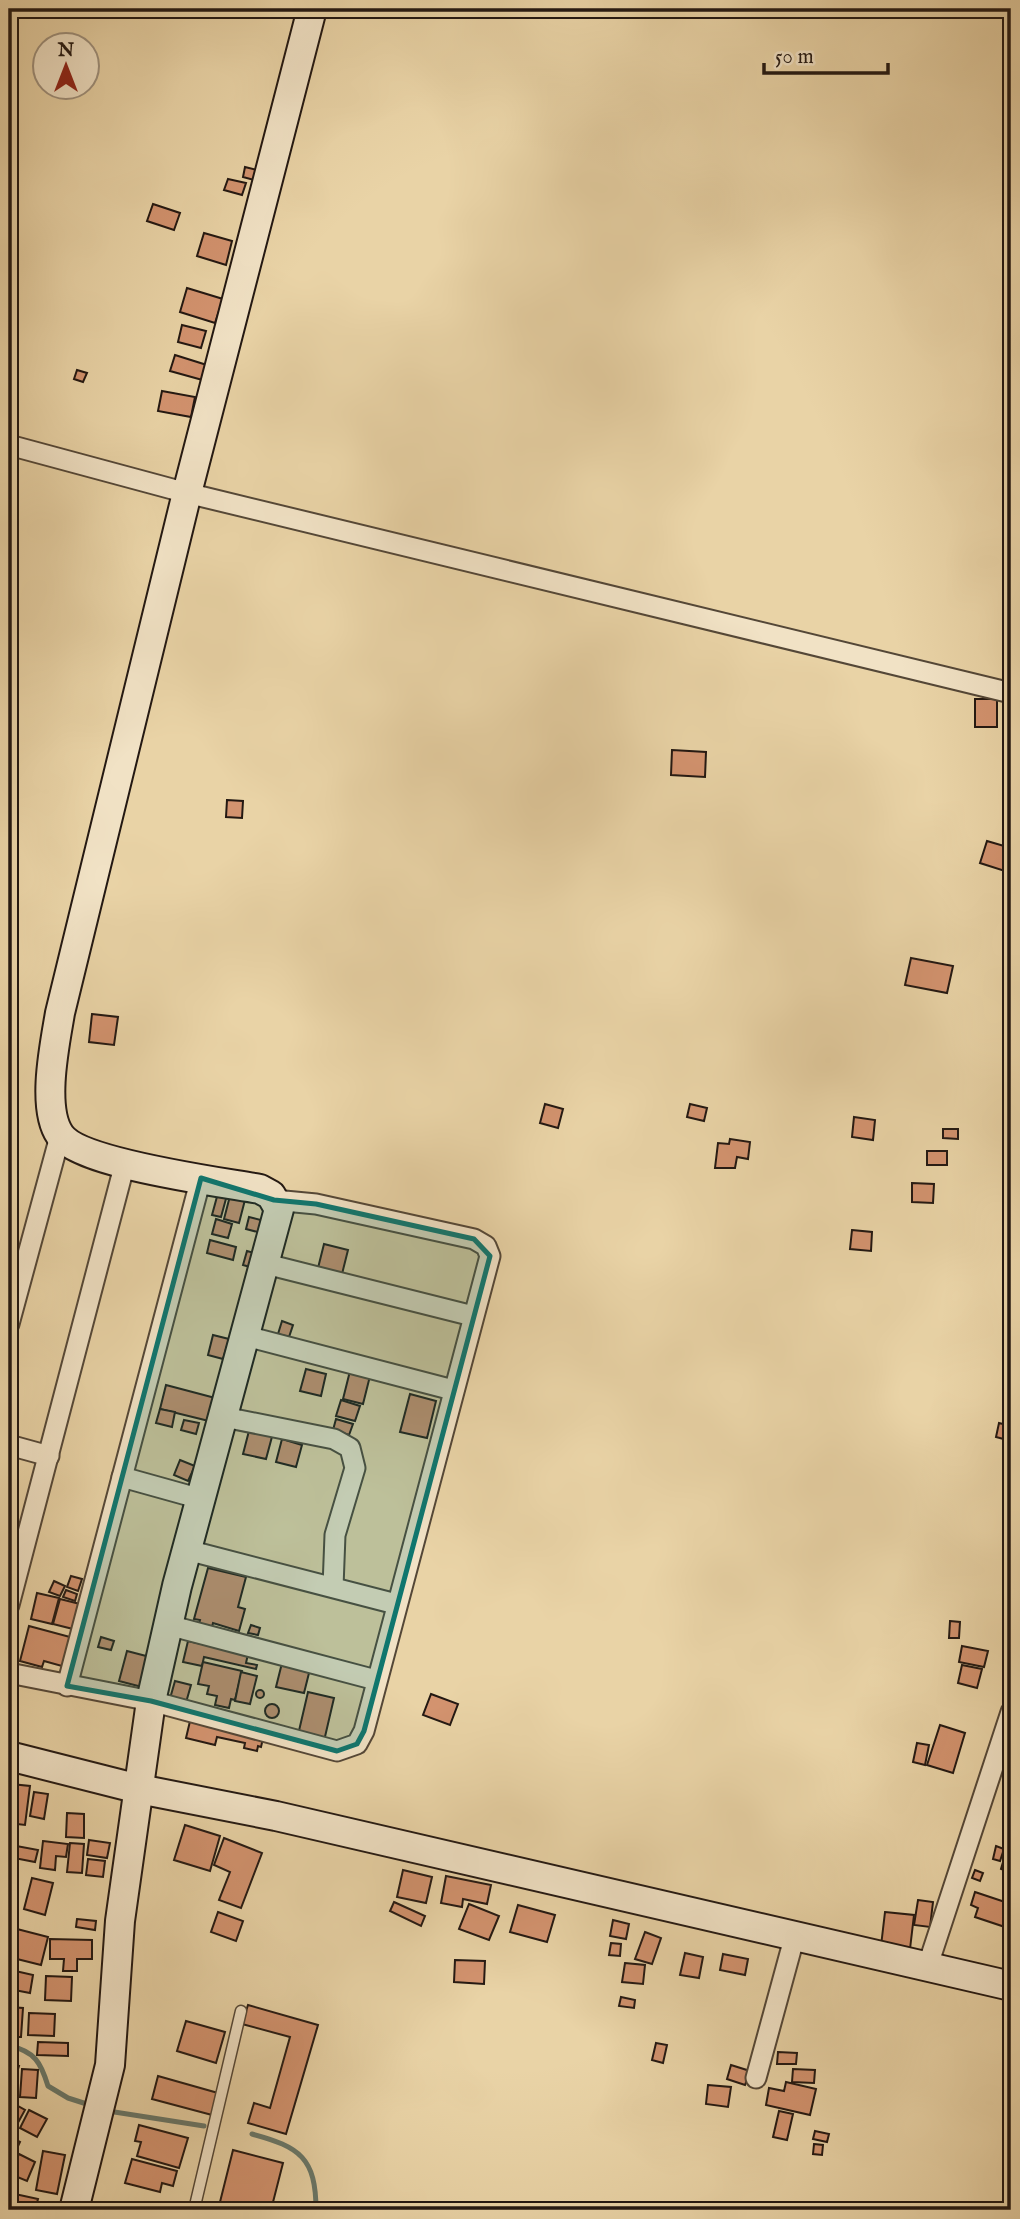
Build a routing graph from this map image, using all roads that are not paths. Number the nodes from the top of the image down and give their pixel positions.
1 (312, 9) edge
2 (9, 445) edge
3 (187, 493) junction
4 (1011, 693) edge
5 (60, 1136) junction
6 (125, 1163) junction
7 (201, 1178) junction
8 (274, 1200) junction
9 (266, 1264) junction
10 (473, 1316) junction
11 (9, 1324) edge
12 (246, 1336) junction
13 (453, 1390) junction
14 (224, 1417) junction
15 (9, 1445) edge
16 (49, 1457) junction
17 (121, 1477) junction
18 (201, 1499) junction
19 (187, 1550) junction
20 (333, 1587) junction
21 (396, 1604) junction
22 (9, 1605) edge
23 (168, 1625) junction
24 (9, 1673) edge
25 (376, 1680) junction
26 (67, 1686) junction
27 (151, 1701) junction
28 (1011, 1712) edge
29 (9, 1756) edge
30 (139, 1789) junction
31 (795, 1935) junction
32 (928, 1965) junction
33 (1011, 1986) edge
34 (241, 2011) dead end
35 (756, 2078) dead end
36 (74, 2210) edge
37 (194, 2210) edge

1 - 3 street
2 - 3 street
3 - 4 street
3 - 5 street
5 - 6 street
5 - 11 street
6 - 7 street
6 - 16 street
7 - 8 street
7 - 17 street
8 - 9 street
8 - 10 street
9 - 10 street
9 - 12 street
10 - 13 street
12 - 13 street
12 - 14 street
13 - 21 street
14 - 18 street
14 - 20 street
15 - 16 street
16 - 22 street
17 - 18 street
17 - 26 street
18 - 19 street
19 - 20 street
19 - 23 street
20 - 21 street
21 - 25 street
23 - 25 street
23 - 27 street
24 - 26 street
25 - 27 street
26 - 27 street
27 - 30 street
28 - 32 street
29 - 30 street
30 - 31 street
30 - 36 street
31 - 32 street
31 - 35 street
32 - 33 street
34 - 37 lane

